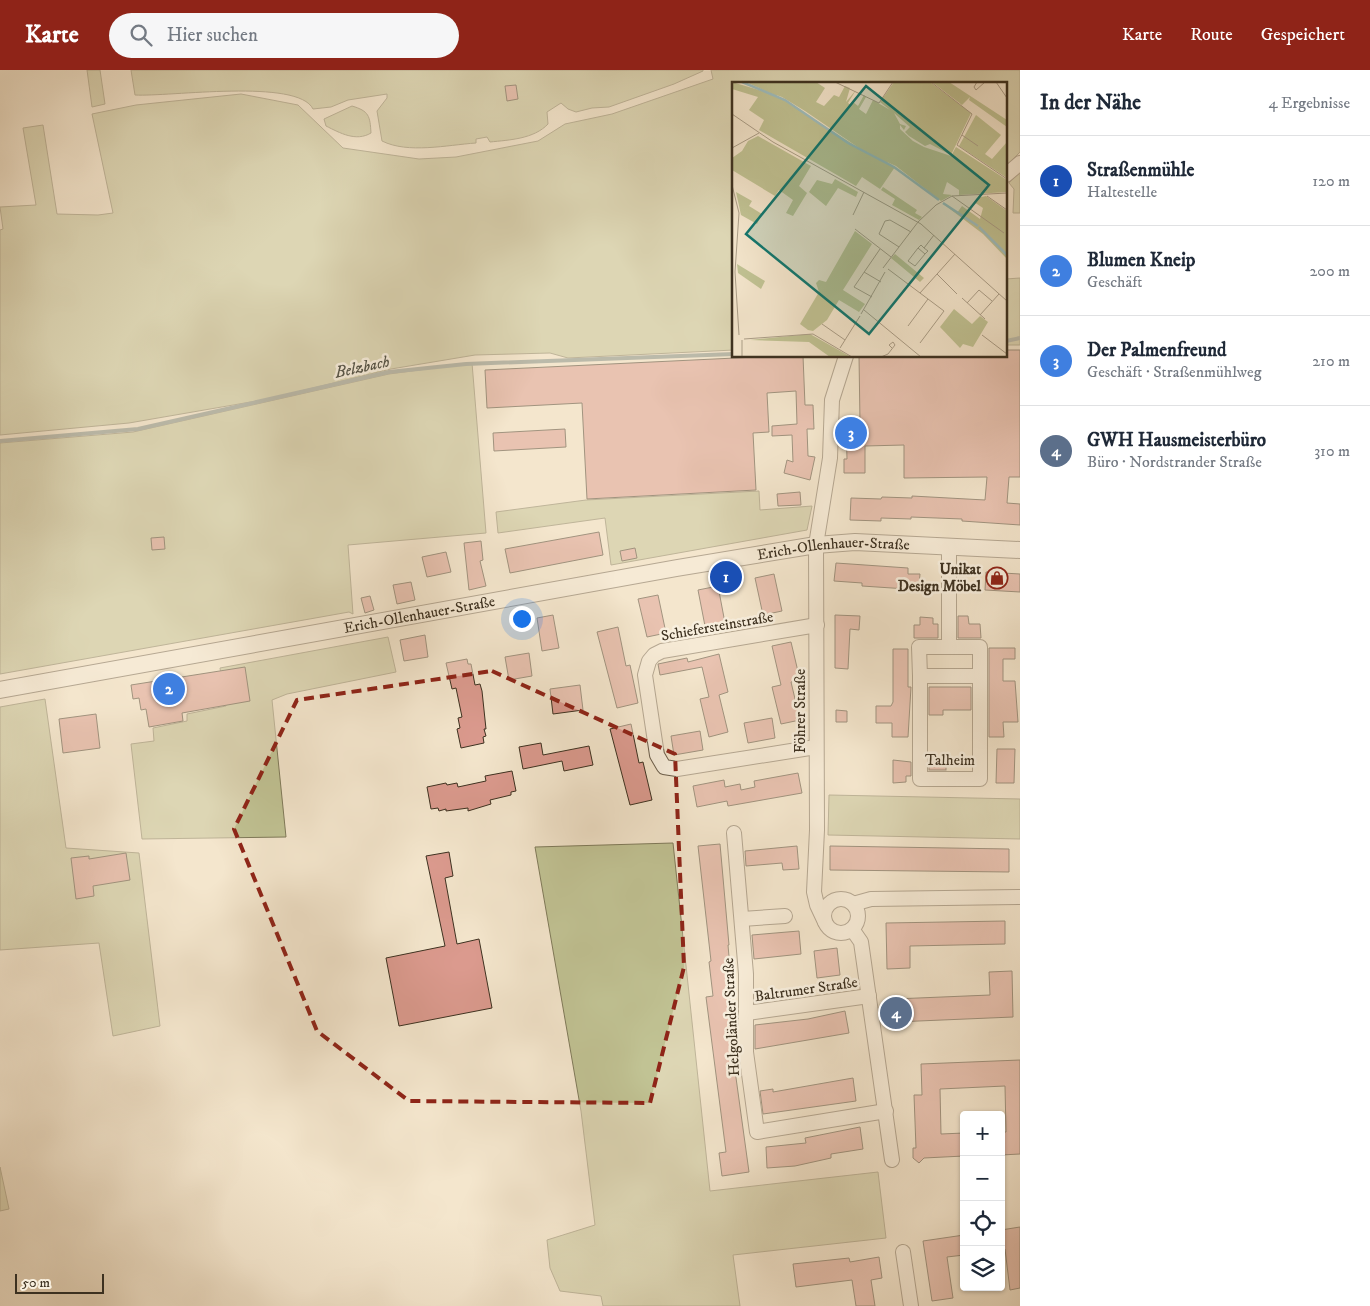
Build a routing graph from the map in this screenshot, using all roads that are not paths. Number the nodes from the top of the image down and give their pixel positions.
1 (1020, 163) edge
2 (1008, 173) edge
3 (845, 358) edge
4 (816, 545) junction
5 (949, 547) junction
6 (1020, 550) edge
7 (817, 625) junction
8 (949, 647) junction
9 (920, 676) junction
10 (980, 676) junction
11 (0, 690) edge
12 (816, 747) junction
13 (734, 833) dead end
14 (815, 878) junction
15 (1020, 897) edge
16 (835, 900) junction
17 (854, 904) junction
18 (785, 916) dead end
19 (742, 919) junction
20 (825, 922) junction
21 (852, 929) junction
22 (869, 996) junction
23 (747, 1013) junction
24 (886, 1111) junction
25 (892, 1160) dead end
26 (903, 1252) dead end
27 (910, 1306) edge

1 - 2 street
3 - 4 street, Föhrer Straße
4 - 5 street, Erich-Ollenhauer-Straße
4 - 7 street, Föhrer Straße
4 - 11 street, Erich-Ollenhauer-Straße
5 - 6 street, Erich-Ollenhauer-Straße
5 - 8 street
7 - 12 street, Föhrer Straße
7 - 12 street, Schiefersteinstraße
8 - 9 street, Talheim
8 - 10 street, Talheim
9 - 10 street
9 - 10 street, Talheim
12 - 14 street, Föhrer Straße
13 - 19 street, Helgoländer Straße
14 - 16 street
14 - 20 street, Föhrer Straße
15 - 17 street
16 - 17 street
16 - 20 street
17 - 21 street
18 - 19 street
19 - 23 street, Helgoländer Straße
20 - 21 street
21 - 22 street
22 - 23 street, Baltrumer Straße
22 - 24 street
23 - 24 street, Helgoländer Straße
24 - 25 street
26 - 27 street

